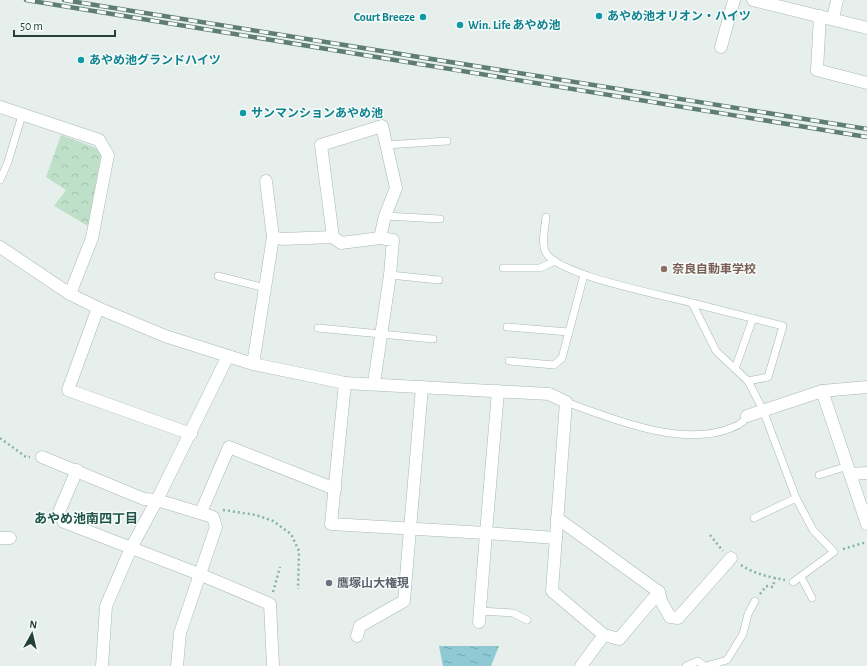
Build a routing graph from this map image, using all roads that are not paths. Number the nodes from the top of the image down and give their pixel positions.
1 (734, 0) edge
2 (753, 0) edge
3 (837, 0) edge
4 (820, 16) junction
5 (833, 19) junction
6 (867, 28) edge
7 (721, 47) dead end
8 (867, 83) edge
9 (0, 108) edge
10 (22, 115) junction
11 (447, 141) dead end
12 (386, 145) junction
13 (0, 180) edge
14 (266, 181) dead end
15 (385, 216) junction
16 (546, 217) dead end
17 (440, 219) dead end
18 (273, 237) junction
19 (333, 237) junction
20 (380, 238) junction
21 (0, 247) edge
22 (555, 261) junction
23 (503, 268) dead end
24 (584, 275) junction
25 (218, 276) dead end
26 (390, 276) junction
27 (440, 280) dead end
28 (265, 288) junction
29 (70, 294) junction
30 (692, 303) junction
31 (98, 308) junction
32 (752, 318) junction
33 (508, 327) dead end
34 (318, 328) dead end
35 (569, 332) junction
36 (381, 335) junction
37 (433, 338) dead end
38 (228, 356) junction
39 (509, 361) dead end
40 (253, 364) junction
41 (735, 369) junction
42 (748, 381) junction
43 (345, 383) junction
44 (374, 384) junction
45 (422, 387) junction
46 (867, 388) edge
47 (498, 391) junction
48 (822, 391) junction
49 (566, 402) junction
50 (763, 410) junction
51 (747, 416) joint
52 (190, 434) junction
53 (42, 457) road end
54 (76, 470) junction
55 (850, 470) junction
56 (867, 472) edge
57 (819, 475) dead end
58 (335, 489) junction
59 (796, 498) junction
60 (158, 500) junction
61 (202, 510) junction
62 (557, 518) junction
63 (754, 518) dead end
64 (867, 524) edge
65 (410, 529) junction
66 (486, 533) junction
67 (556, 538) junction
68 (131, 548) junction
69 (731, 558) road end
70 (199, 574) junction
71 (801, 577) junction
72 (793, 582) road end
73 (659, 592) junction
74 (812, 598) dead end
75 (755, 601) dead end
76 (479, 616) joint
77 (527, 620) dead end
78 (604, 635) junction
79 (357, 636) dead end
80 (102, 666) edge
81 (177, 666) edge
82 (273, 666) edge
83 (582, 666) edge
84 (686, 666) edge
85 (705, 666) edge

1 - 7 street
2 - 4 street
3 - 5 street
4 - 5 street
4 - 8 street
5 - 6 street
9 - 10 street
10 - 13 lane
10 - 29 street
11 - 12 lane
12 - 15 street
12 - 19 street
14 - 18 street
15 - 17 lane
15 - 20 street
16 - 22 lane
18 - 19 street
18 - 28 street
19 - 20 street
20 - 26 street
21 - 29 street
22 - 23 lane
22 - 24 lane
24 - 30 lane
24 - 35 lane
25 - 28 lane
26 - 27 lane
26 - 36 street
28 - 40 street
29 - 31 street
30 - 32 lane
30 - 41 lane
31 - 38 street
31 - 52 street
32 - 41 lane
32 - 42 lane
33 - 35 lane
34 - 36 lane
35 - 39 lane
36 - 37 lane
36 - 44 street
38 - 40 street
38 - 52 street
40 - 43 street
41 - 42 lane
42 - 50 lane
43 - 44 street
43 - 58 street
44 - 45 street
45 - 47 street
45 - 65 street
46 - 48 street
47 - 49 street
47 - 66 street
48 - 50 street
48 - 55 street
49 - 51 lane
49 - 62 street
50 - 51 street
50 - 59 lane
52 - 60 street
53 - 54 street
54 - 60 street
54 - 68 street
55 - 56 street
55 - 57 lane
55 - 64 street
58 - 61 street
58 - 65 street
59 - 63 lane
59 - 71 lane
60 - 61 street
60 - 68 street
61 - 70 street
62 - 67 street
62 - 73 street
65 - 66 street
65 - 79 street
66 - 67 street
66 - 76 street
67 - 78 street
68 - 70 street
68 - 80 street
69 - 73 street
70 - 81 street
70 - 82 street
71 - 72 lane
71 - 74 lane
73 - 78 street
75 - 85 lane
76 - 77 lane
78 - 83 street
84 - 85 lane

